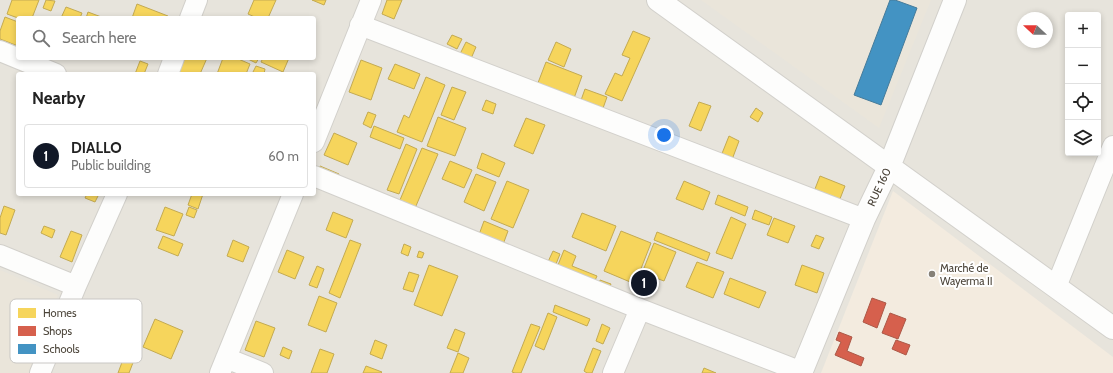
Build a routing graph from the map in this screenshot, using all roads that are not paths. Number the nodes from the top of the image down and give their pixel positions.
1 (197, 0) edge
2 (371, 0) edge
3 (658, 0) edge
4 (955, 0) edge
5 (191, 16) edge
6 (360, 25) junction
7 (0, 51) edge
8 (16, 58) edge
9 (22, 60) edge
10 (173, 60) edge
11 (51, 72) edge
12 (169, 72) edge
13 (316, 137) edge
14 (1113, 146) edge
15 (889, 167) junction
16 (316, 177) edge
17 (116, 196) edge
18 (292, 196) edge
19 (864, 219) junction
20 (0, 255) edge
21 (76, 286) junction
22 (1056, 287) junction
23 (71, 299) edge
24 (640, 309) junction
25 (1113, 328) edge
26 (44, 363) edge
27 (223, 366) edge
28 (802, 372) edge
29 (40, 373) edge
30 (263, 373) edge
31 (614, 373) edge

1 - 5 street
2 - 6 street
3 - 15 street
4 - 15 street, RUE 160
6 - 13 street
6 - 19 street
7 - 8 street
9 - 11 street
10 - 12 street
14 - 22 street
15 - 19 street, RUE 160
15 - 22 street
16 - 24 street
17 - 21 street
18 - 27 street
19 - 28 street, RUE 160
20 - 21 street
21 - 23 street
22 - 25 street
24 - 28 street
24 - 31 street
26 - 29 street
27 - 30 street

